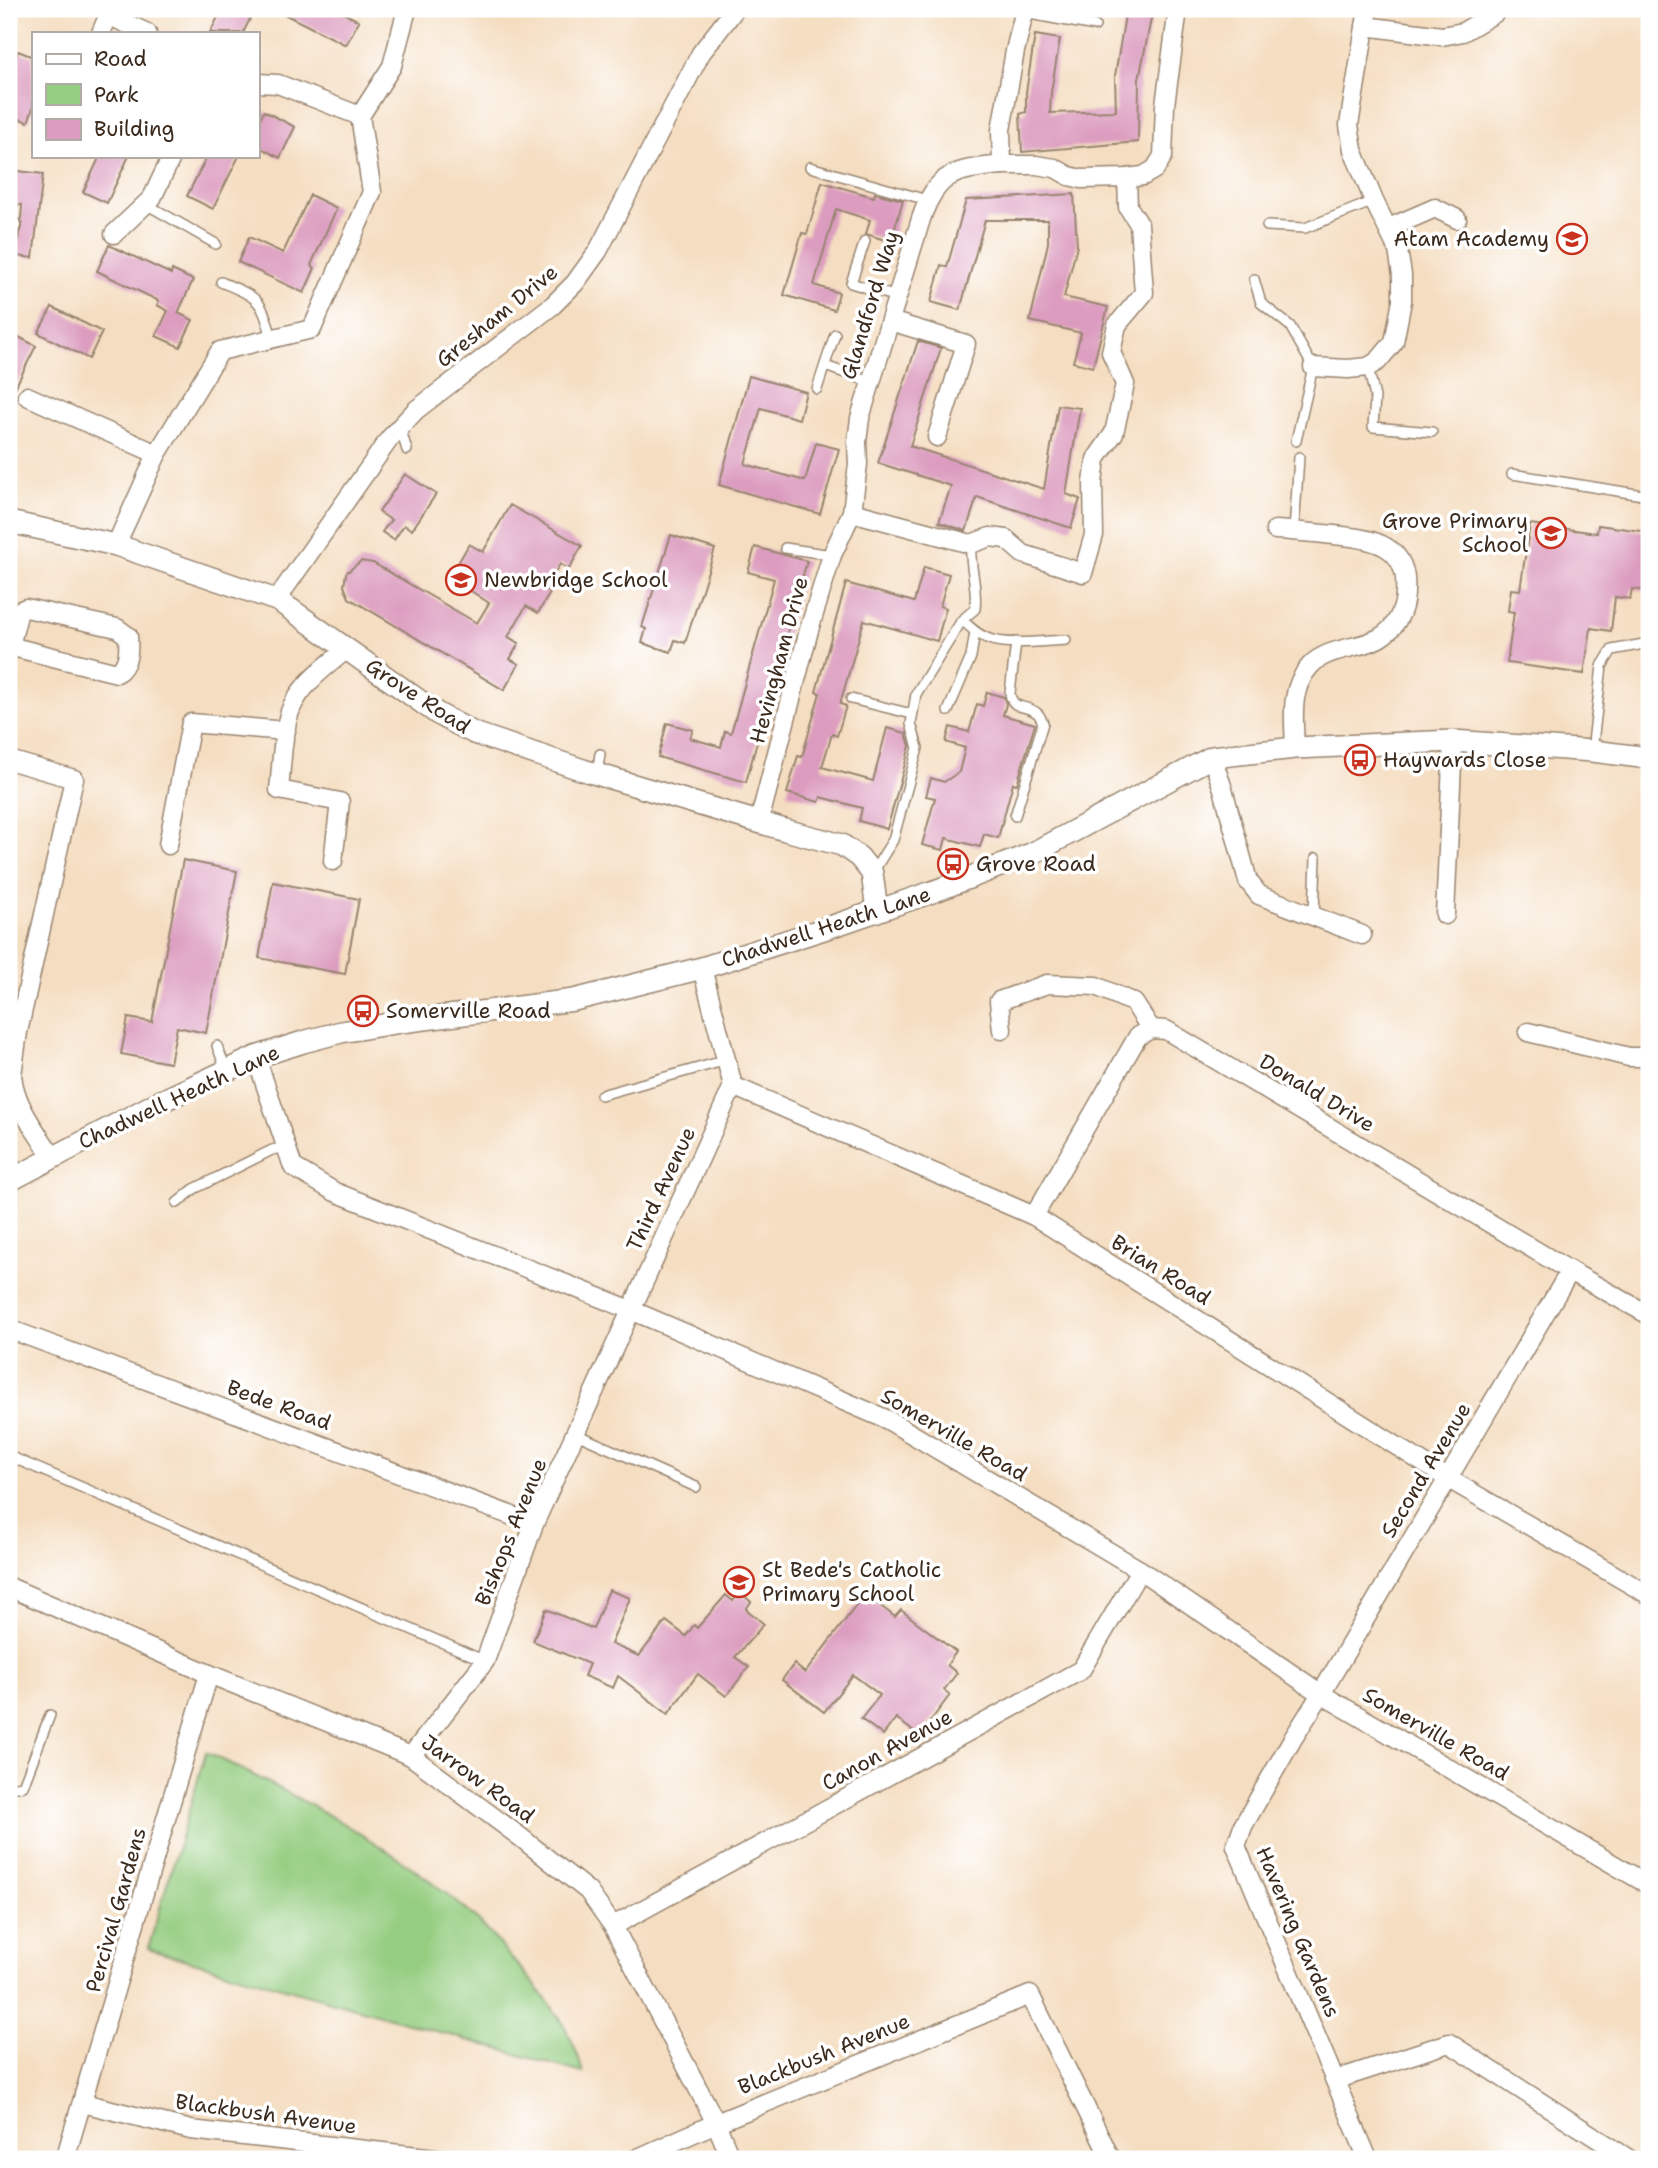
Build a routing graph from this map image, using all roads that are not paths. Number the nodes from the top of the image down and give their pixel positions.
1 (407, 9) edge
2 (735, 9) edge
3 (1178, 9) edge
4 (1025, 11) edge
5 (1496, 11) edge
6 (110, 12) edge
7 (1366, 18) edge
8 (1095, 26) dead end
9 (101, 32) edge
10 (145, 32) edge
11 (259, 83) edge
12 (360, 116) junction
13 (171, 158) edge
14 (1002, 165) junction
15 (810, 167) dead end
16 (1127, 178) junction
17 (927, 200) junction
18 (1374, 201) junction
19 (146, 204) junction
20 (1457, 219) dead end
21 (1267, 226) dead end
22 (1389, 228) junction
23 (114, 234) dead end
24 (864, 241) dead end
25 (216, 244) dead end
26 (1254, 279) dead end
27 (220, 282) dead end
28 (897, 297) junction
29 (891, 321) junction
30 (835, 334) dead end
31 (272, 338) junction
32 (825, 366) junction
33 (1314, 367) junction
34 (1368, 367) junction
35 (871, 382) junction
36 (817, 389) dead end
37 (27, 396) dead end
38 (400, 428) junction
39 (1432, 432) dead end
40 (936, 437) dead end
41 (1296, 440) dead end
42 (407, 450) dead end
43 (157, 454) junction
44 (1299, 457) dead end
45 (1512, 474) dead end
46 (1649, 496) edge
47 (852, 512) junction
48 (9, 522) edge
49 (1275, 530) dead end
50 (1294, 531) junction
51 (971, 544) junction
52 (116, 545) junction
53 (785, 548) dead end
54 (832, 555) junction
55 (279, 601) junction
56 (962, 620) junction
57 (975, 632) junction
58 (1066, 640) dead end
59 (1016, 642) junction
60 (1649, 643) edge
61 (9, 646) edge
62 (347, 649) junction
63 (851, 699) dead end
64 (948, 710) dead end
65 (912, 714) junction
66 (286, 731) junction
67 (1454, 741) junction
68 (1295, 748) junction
69 (1592, 751) junction
70 (1212, 757) junction
71 (1649, 758) edge
72 (9, 760) edge
73 (1015, 816) dead end
74 (760, 822) junction
75 (168, 845) dead end
76 (1316, 858) dead end
77 (333, 861) dead end
78 (872, 873) junction
79 (877, 911) junction
80 (1445, 915) dead end
81 (1314, 916) junction
82 (1362, 935) dead end
83 (702, 968) junction
84 (1151, 1029) junction
85 (1002, 1030) dead end
86 (1528, 1032) dead end
87 (217, 1046) dead end
88 (1649, 1057) edge
89 (256, 1058) junction
90 (727, 1060) junction
91 (227, 1071) junction
92 (10, 1075) edge
93 (733, 1086) junction
94 (601, 1095) dead end
95 (286, 1147) junction
96 (52, 1156) junction
97 (9, 1181) edge
98 (177, 1203) dead end
99 (1034, 1216) junction
100 (1570, 1271) junction
101 (631, 1310) junction
102 (1649, 1315) edge
103 (9, 1329) edge
104 (576, 1434) junction
105 (9, 1456) edge
106 (1447, 1478) junction
107 (696, 1487) dead end
108 (534, 1524) junction
109 (1140, 1570) junction
110 (9, 1587) edge
111 (1649, 1595) edge
112 (485, 1661) junction
113 (209, 1674) junction
114 (1321, 1693) junction
115 (50, 1715) dead end
116 (411, 1756) junction
117 (9, 1788) edge
118 (1649, 1885) edge
119 (613, 1926) junction
120 (1335, 2080) junction
121 (82, 2104) junction
122 (716, 2123) junction
123 (65, 2159) edge
124 (444, 2159) edge
125 (636, 2159) edge
126 (731, 2159) edge
127 (1111, 2159) edge
128 (1368, 2159) edge
129 (1629, 2159) edge

1 - 12 street
2 - 38 street, Gresham Drive
3 - 16 street, Glandford Way
4 - 8 lane
4 - 14 street
5 - 7 street
6 - 9 street
6 - 10 street
7 - 18 street
11 - 12 street
12 - 31 street
13 - 19 street
14 - 16 street, Glandford Way
14 - 17 street, Glandford Way
15 - 17 lane
16 - 51 street
17 - 28 street, Glandford Way
18 - 21 lane
18 - 22 street
19 - 23 street
19 - 25 lane
20 - 22 street
22 - 34 street
24 - 28 lane
26 - 33 lane
27 - 31 lane
28 - 29 street, Glandford Way
29 - 35 street, Glandford Way
29 - 40 street
30 - 32 lane
31 - 43 street
32 - 35 lane
32 - 36 lane
33 - 34 street
33 - 41 lane
34 - 39 lane
35 - 47 street, Glandford Way
37 - 43 street
38 - 42 lane
38 - 55 street, Gresham Drive
43 - 52 street
44 - 50 lane
45 - 46 lane
47 - 51 street
47 - 54 street, Hevingham Drive
48 - 52 street, Grove Road
49 - 50 street
50 - 68 street
51 - 56 lane
52 - 55 street, Grove Road
53 - 54 lane
54 - 74 street, Hevingham Drive
55 - 62 street, Grove Road
56 - 57 lane
56 - 65 lane
57 - 59 lane
57 - 64 lane
58 - 59 lane
59 - 73 lane
60 - 69 lane
61 - 61 street
62 - 66 street
62 - 74 street, Grove Road
63 - 65 lane
65 - 78 lane
66 - 75 street
66 - 77 street
67 - 68 street, Chadwell Heath Lane
67 - 69 street, Chadwell Heath Lane
67 - 80 street
68 - 70 street, Chadwell Heath Lane
69 - 71 street, Chadwell Heath Lane
70 - 79 street, Chadwell Heath Lane
70 - 81 street
72 - 92 street
74 - 78 street, Grove Road
76 - 81 lane
78 - 79 street
79 - 83 street, Chadwell Heath Lane
81 - 82 street
83 - 89 street, Chadwell Heath Lane
83 - 90 street
84 - 85 street
84 - 99 street
84 - 100 street, Donald Drive
86 - 88 street
87 - 91 lane
89 - 91 street, Chadwell Heath Lane
89 - 95 street, Somerville Road
90 - 93 street
90 - 94 lane
91 - 96 street, Chadwell Heath Lane
92 - 96 street
93 - 99 street, Brian Road
93 - 101 street, Third Avenue
95 - 98 lane
95 - 101 street, Somerville Road
96 - 97 street, Chadwell Heath Lane
99 - 106 street, Brian Road
100 - 102 street, Donald Drive
100 - 106 street, Second Avenue
101 - 104 street, Bishops Avenue
101 - 109 street, Somerville Road
103 - 108 street, Bede Road
104 - 107 lane
104 - 108 street, Bishops Avenue
105 - 112 lane
106 - 111 street, Brian Road
106 - 114 street, Second Avenue
108 - 112 street, Bishops Avenue
109 - 114 street, Somerville Road
109 - 119 street, Canon Avenue
110 - 113 street, Jarrow Road
112 - 116 street, Bishops Avenue
113 - 116 street, Jarrow Road
113 - 121 street, Percival Gardens
114 - 118 street, Somerville Road
114 - 120 street, Havering Gardens
115 - 117 lane
116 - 119 street, Jarrow Road
119 - 122 street, Jarrow Road
120 - 128 street, Havering Gardens
120 - 129 street
121 - 123 street, Percival Gardens
121 - 124 street, Blackbush Avenue
122 - 125 street, Blackbush Avenue
122 - 126 street, Jarrow Road
122 - 127 street, Blackbush Avenue

